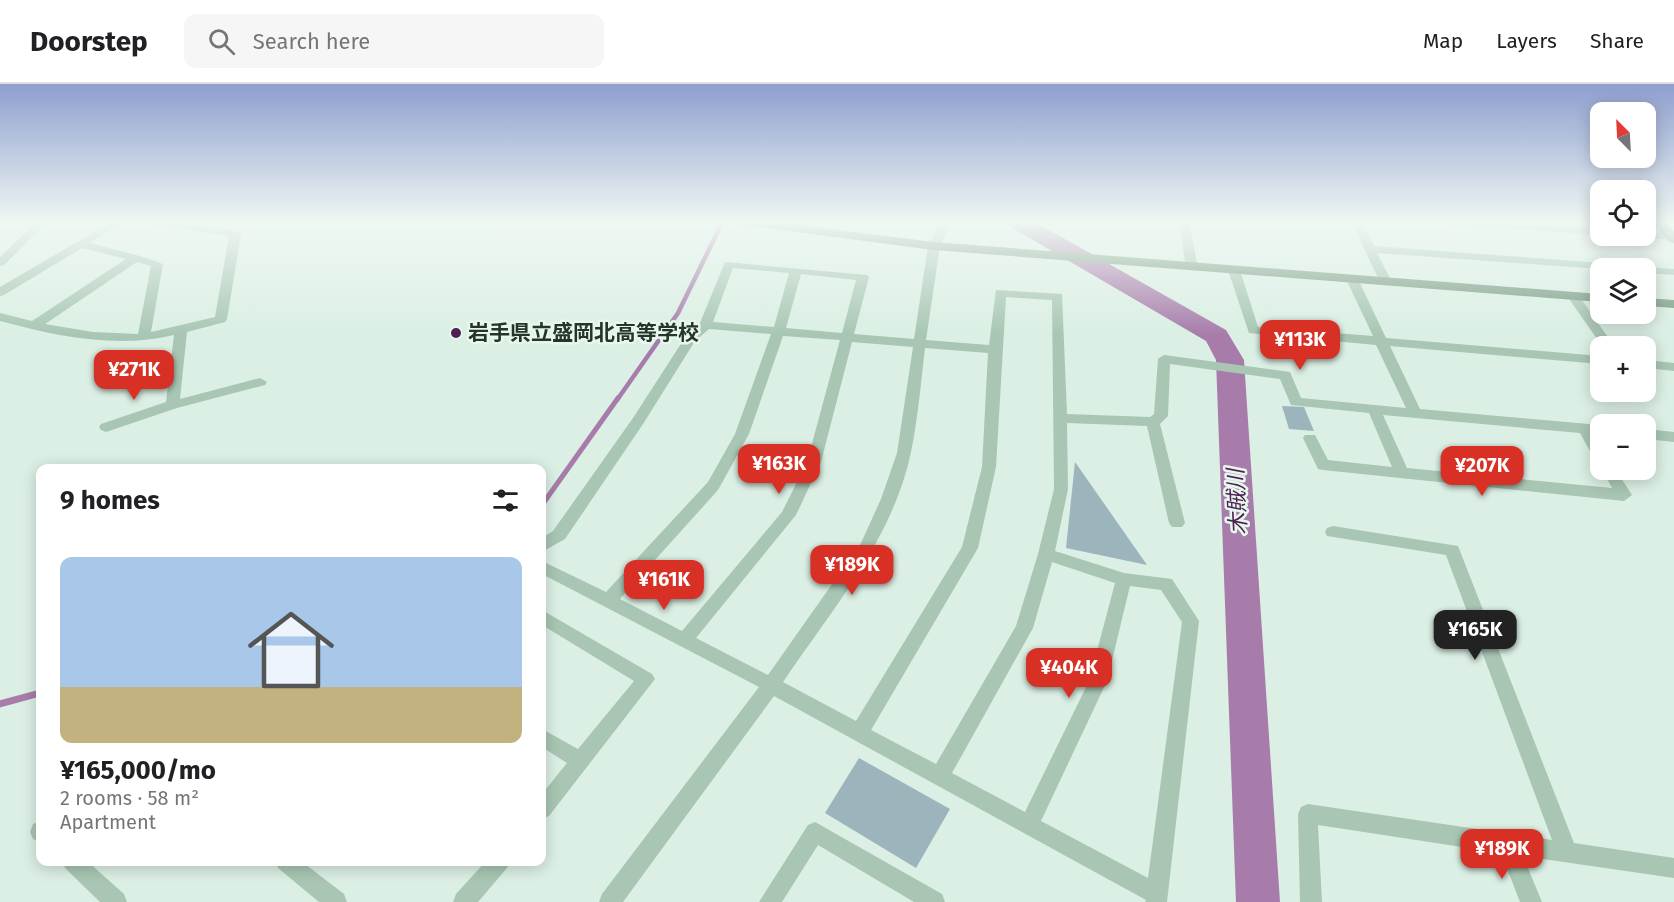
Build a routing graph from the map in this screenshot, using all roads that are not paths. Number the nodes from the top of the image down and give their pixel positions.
1 (54, 259) edge
2 (134, 259) edge
3 (140, 259) edge
4 (231, 259) edge
5 (932, 259) edge
6 (1088, 259) edge
7 (1190, 259) edge
8 (1375, 259) edge
9 (1508, 259) edge
10 (1590, 265) edge
11 (1192, 268) junction
12 (796, 270) junction
13 (1234, 270) junction
14 (1656, 271) edge
15 (1674, 272) edge
16 (1352, 279) junction
17 (1386, 282) junction
18 (0, 292) edge
19 (1573, 296) junction
20 (1590, 297) edge
21 (1656, 303) edge
22 (1674, 304) edge
23 (0, 317) edge
24 (706, 325) junction
25 (33, 326) junction
26 (181, 329) junction
27 (779, 330) junction
28 (849, 336) junction
29 (1601, 336) edge
30 (144, 337) junction
31 (1379, 341) junction
32 (921, 343) junction
33 (995, 350) junction
34 (1590, 359) edge
35 (1656, 365) edge
36 (1674, 367) edge
37 (260, 382) dead end
38 (173, 405) junction
39 (1374, 409) junction
40 (1415, 413) junction
41 (1059, 418) junction
42 (1153, 422) junction
43 (106, 427) dead end
44 (1584, 429) junction
45 (1590, 429) edge
46 (1656, 435) edge
47 (1674, 437) edge
48 (1310, 438) dead end
49 (1590, 439) edge
50 (1402, 473) junction
51 (1615, 480) edge
52 (1178, 523) dead end
53 (1333, 532) dead end
54 (546, 543) edge
55 (1046, 554) junction
56 (546, 569) edge
57 (1124, 579) junction
58 (608, 601) junction
59 (546, 618) edge
60 (684, 641) junction
61 (771, 685) junction
62 (859, 733) junction
63 (546, 740) edge
64 (580, 761) junction
65 (939, 777) junction
66 (546, 804) edge
67 (1029, 825) junction
68 (1508, 843) junction
69 (1567, 852) junction
70 (77, 866) edge
71 (291, 866) edge
72 (496, 866) edge
73 (1674, 868) edge
74 (1156, 898) edge
75 (930, 901) edge
76 (116, 902) edge
77 (336, 902) edge
78 (464, 902) edge
79 (610, 902) edge
80 (770, 902) edge
81 (1311, 902) edge
82 (1531, 902) edge

1 - 18 street
2 - 25 street
3 - 30 street
4 - 26 street
5 - 32 street
6 - 11 street
7 - 11 street
8 - 17 street
9 - 10 street
11 - 13 street
12 - 24 street
12 - 27 street
12 - 28 street
13 - 16 street
13 - 31 street
14 - 15 street
16 - 17 street
16 - 31 street
17 - 19 street
19 - 20 street
19 - 29 street
21 - 22 street
23 - 25 street
24 - 27 street
24 - 54 street
25 - 30 street
26 - 30 street
26 - 38 street
27 - 28 street
27 - 58 street
28 - 32 street
28 - 60 street
31 - 34 street
31 - 40 street
32 - 33 street
32 - 61 street
33 - 41 street
33 - 62 street
35 - 36 street
37 - 38 street
38 - 43 street
39 - 40 street
39 - 42 street
39 - 50 street
40 - 44 street
41 - 42 street
41 - 55 street
42 - 52 street
44 - 45 street
44 - 49 street
46 - 47 street
48 - 50 street
50 - 51 street
53 - 69 street
55 - 57 street
55 - 65 street
56 - 58 street
57 - 67 street
57 - 74 street
58 - 60 street
59 - 64 street
60 - 61 street
61 - 62 street
61 - 79 street
62 - 65 street
63 - 64 street
64 - 66 street
65 - 67 street
67 - 74 street
68 - 69 street
68 - 81 street
68 - 82 street
69 - 73 street
70 - 76 street
71 - 77 street
72 - 78 street
75 - 80 street

